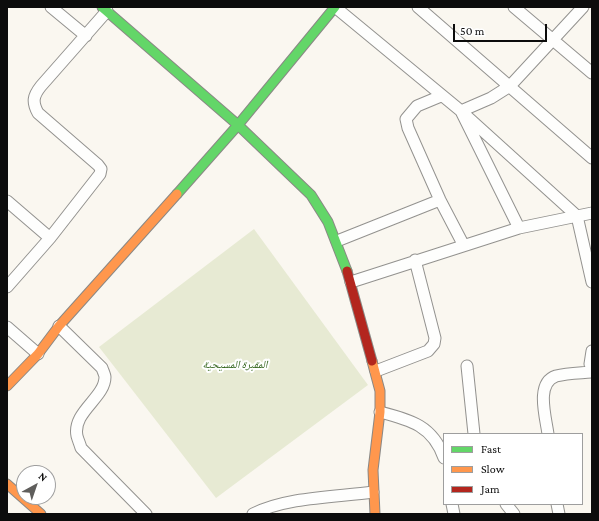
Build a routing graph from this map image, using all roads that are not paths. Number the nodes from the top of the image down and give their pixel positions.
1 (51, 7) edge
2 (335, 7) edge
3 (418, 7) edge
4 (514, 7) edge
5 (583, 7) edge
6 (105, 9) edge
7 (86, 36) junction
8 (554, 40) junction
9 (592, 73) edge
10 (510, 86) junction
11 (441, 96) junction
12 (461, 111) junction
13 (238, 125) junction
14 (592, 158) edge
15 (440, 200) junction
16 (7, 201) edge
17 (592, 213) edge
18 (578, 216) junction
19 (519, 228) junction
20 (50, 238) junction
21 (337, 241) junction
22 (463, 244) junction
23 (415, 260) junction
24 (351, 282) junction
25 (592, 282) edge
26 (7, 287) edge
27 (59, 326) junction
28 (7, 327) edge
29 (592, 351) edge
30 (38, 354) junction
31 (467, 366) dead end
32 (591, 370) edge
33 (376, 371) junction
34 (7, 386) edge
35 (380, 412) junction
36 (474, 433) edge
37 (548, 433) edge
38 (443, 456) edge
39 (7, 484) edge
40 (373, 492) junction
41 (507, 505) edge
42 (41, 514) edge
43 (146, 514) edge
44 (253, 514) edge
45 (375, 514) edge
46 (514, 514) edge

1 - 7 street
2 - 11 street
2 - 13 street
3 - 10 street
4 - 8 street
5 - 8 street
6 - 7 street
6 - 13 street
7 - 20 street
8 - 9 street
8 - 10 street
10 - 12 street
10 - 14 street
11 - 12 street
11 - 15 street
12 - 18 street
12 - 19 street
13 - 21 street
13 - 27 street
15 - 21 street
15 - 22 street
16 - 20 street
17 - 18 street
18 - 19 street
18 - 25 street
19 - 22 street
20 - 26 street
21 - 24 street
22 - 23 street
23 - 24 street
23 - 33 street
24 - 33 street
27 - 30 street
27 - 43 street
28 - 30 street
29 - 32 street
30 - 34 street
31 - 36 street
32 - 37 street
33 - 35 street
35 - 38 street
35 - 40 street
39 - 42 street
40 - 44 street
40 - 45 street
41 - 46 street

